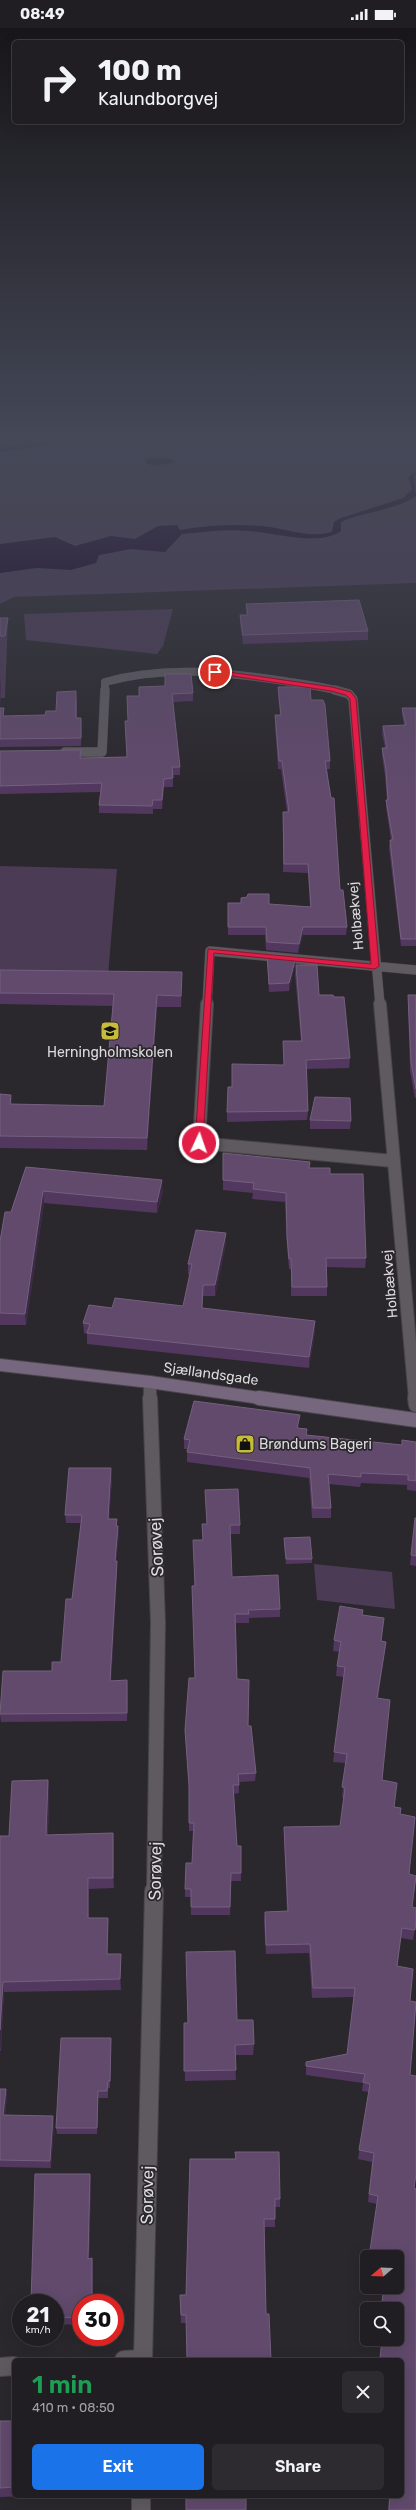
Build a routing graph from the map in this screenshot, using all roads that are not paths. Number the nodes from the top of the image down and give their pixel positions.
1 (55, 752) edge
2 (375, 966) junction
3 (416, 970) edge
4 (393, 1161) junction
5 (0, 1365) edge
6 (150, 1382) junction
7 (416, 1405) edge
8 (416, 1420) edge
9 (137, 2358) edge
10 (12, 2366) edge
11 (0, 2367) edge
12 (141, 2498) edge
13 (140, 2510) edge

1 - 2 street, Holbækvej
2 - 3 street
2 - 4 street, Holbækvej
2 - 4 street
4 - 7 street, Holbækvej
5 - 6 street, Sjællandsgade
6 - 8 street, Sjællandsgade
6 - 9 street, Sorøvej
10 - 11 street
12 - 13 street

